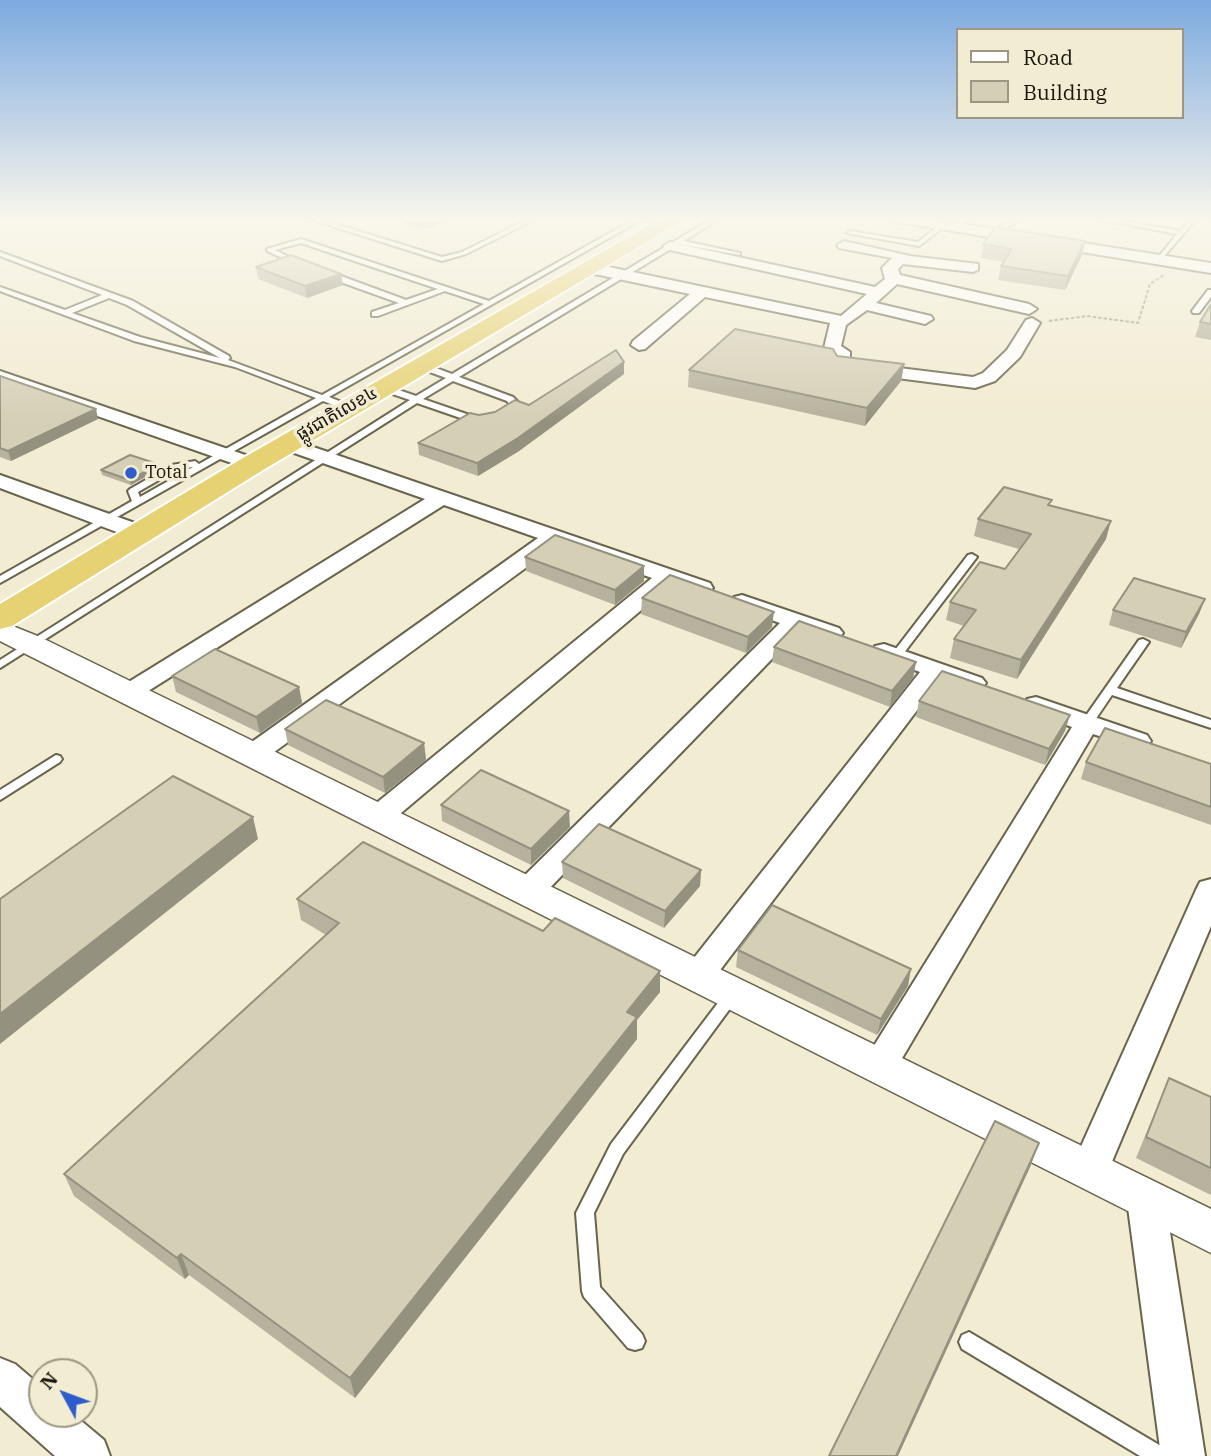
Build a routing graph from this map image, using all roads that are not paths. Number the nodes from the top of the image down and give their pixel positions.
1 (82, 285) edge
2 (355, 285) edge
3 (433, 285) edge
4 (521, 285) edge
5 (561, 285) edge
6 (606, 285) edge
7 (668, 285) edge
8 (852, 285) edge
9 (885, 285) edge
10 (917, 285) edge
11 (0, 289) edge
12 (445, 289) junction
13 (701, 292) junction
14 (877, 292) junction
15 (1211, 292) edge
16 (109, 295) junction
17 (405, 303) junction
18 (488, 303) junction
19 (863, 306) junction
20 (1196, 311) dead end
21 (65, 313) junction
22 (375, 314) dead end
23 (1030, 316) joint
24 (925, 319) dead end
25 (839, 320) junction
26 (639, 345) dead end
27 (238, 365) junction
28 (422, 366) junction
29 (0, 376) edge
30 (454, 377) junction
31 (384, 388) junction
32 (319, 398) junction
33 (417, 399) junction
34 (349, 408) junction
35 (503, 413) edge
36 (486, 422) edge
37 (287, 444) junction
38 (222, 452) junction
39 (326, 457) junction
40 (203, 463) joint
41 (253, 464) junction
42 (0, 481) edge
43 (443, 497) junction
44 (137, 501) joint
45 (103, 520) junction
46 (138, 532) junction
47 (555, 536) junction
48 (972, 557) dead end
49 (668, 576) junction
50 (0, 580) edge
51 (0, 619) edge
52 (796, 621) junction
53 (15, 636) edge
54 (1143, 642) dead end
55 (897, 656) junction
56 (0, 665) edge
57 (935, 670) junction
58 (1110, 690) junction
59 (128, 694) junction
60 (1087, 723) junction
61 (1211, 724) edge
62 (1161, 749) edge
63 (252, 755) junction
64 (56, 759) dead end
65 (0, 796) edge
66 (378, 817) junction
67 (1211, 890) edge
68 (527, 892) junction
69 (698, 976) junction
70 (732, 994) junction
71 (879, 1067) junction
72 (1089, 1171) junction
73 (1146, 1200) junction
74 (1211, 1232) edge
75 (635, 1341) dead end
76 (969, 1342) dead end
77 (0, 1379) edge
78 (88, 1456) edge
79 (1159, 1456) edge
80 (1183, 1456) edge

1 - 16 lane
2 - 17 lane
3 - 12 lane
4 - 18 lane
5 - 28 highway, ផ្លូវជាតិលេខ៤
6 - 30 lane
7 - 13 street
8 - 14 street
9 - 14 street
10 - 23 street
11 - 21 lane
12 - 17 lane
12 - 18 lane
13 - 25 street
13 - 26 street
14 - 19 street
15 - 20 lane
16 - 21 lane
16 - 27 lane
17 - 22 lane
18 - 32 lane
19 - 24 street
19 - 25 street
21 - 27 lane
23 - 25 street
27 - 32 lane
28 - 30 lane
28 - 31 highway, ផ្លូវជាតិលេខ៤
29 - 38 street
30 - 33 lane
30 - 35 lane
31 - 33 lane
31 - 34 highway, ផ្លូវជាតិលេខ៤
32 - 34 lane
32 - 38 lane
33 - 36 lane
33 - 39 lane
34 - 37 highway, ផ្លូវជាតិលេខ៤
37 - 39 street
37 - 41 highway, ផ្លូវជាតិលេខ៤
38 - 40 lane
38 - 41 street
39 - 43 street
39 - 53 lane
40 - 44 lane
41 - 46 highway, ផ្លូវជាតិលេខ៤
42 - 45 street
43 - 47 street
43 - 59 street
44 - 45 lane
45 - 46 street
45 - 50 lane
46 - 51 highway, ផ្លូវជាតិលេខ៤
47 - 49 street
47 - 63 street
48 - 55 lane
49 - 52 street
49 - 66 street
52 - 55 street
52 - 68 street
53 - 56 lane
53 - 59 street
54 - 58 lane
55 - 57 street
57 - 60 street
57 - 69 street
58 - 60 lane
58 - 61 lane
59 - 63 street
60 - 62 street
60 - 71 street
63 - 66 street
64 - 65 lane
66 - 68 street
67 - 72 street
68 - 69 street
69 - 70 street
70 - 71 street
70 - 75 lane
71 - 72 street
72 - 73 street
73 - 74 street
73 - 80 street
76 - 79 lane
77 - 78 street

